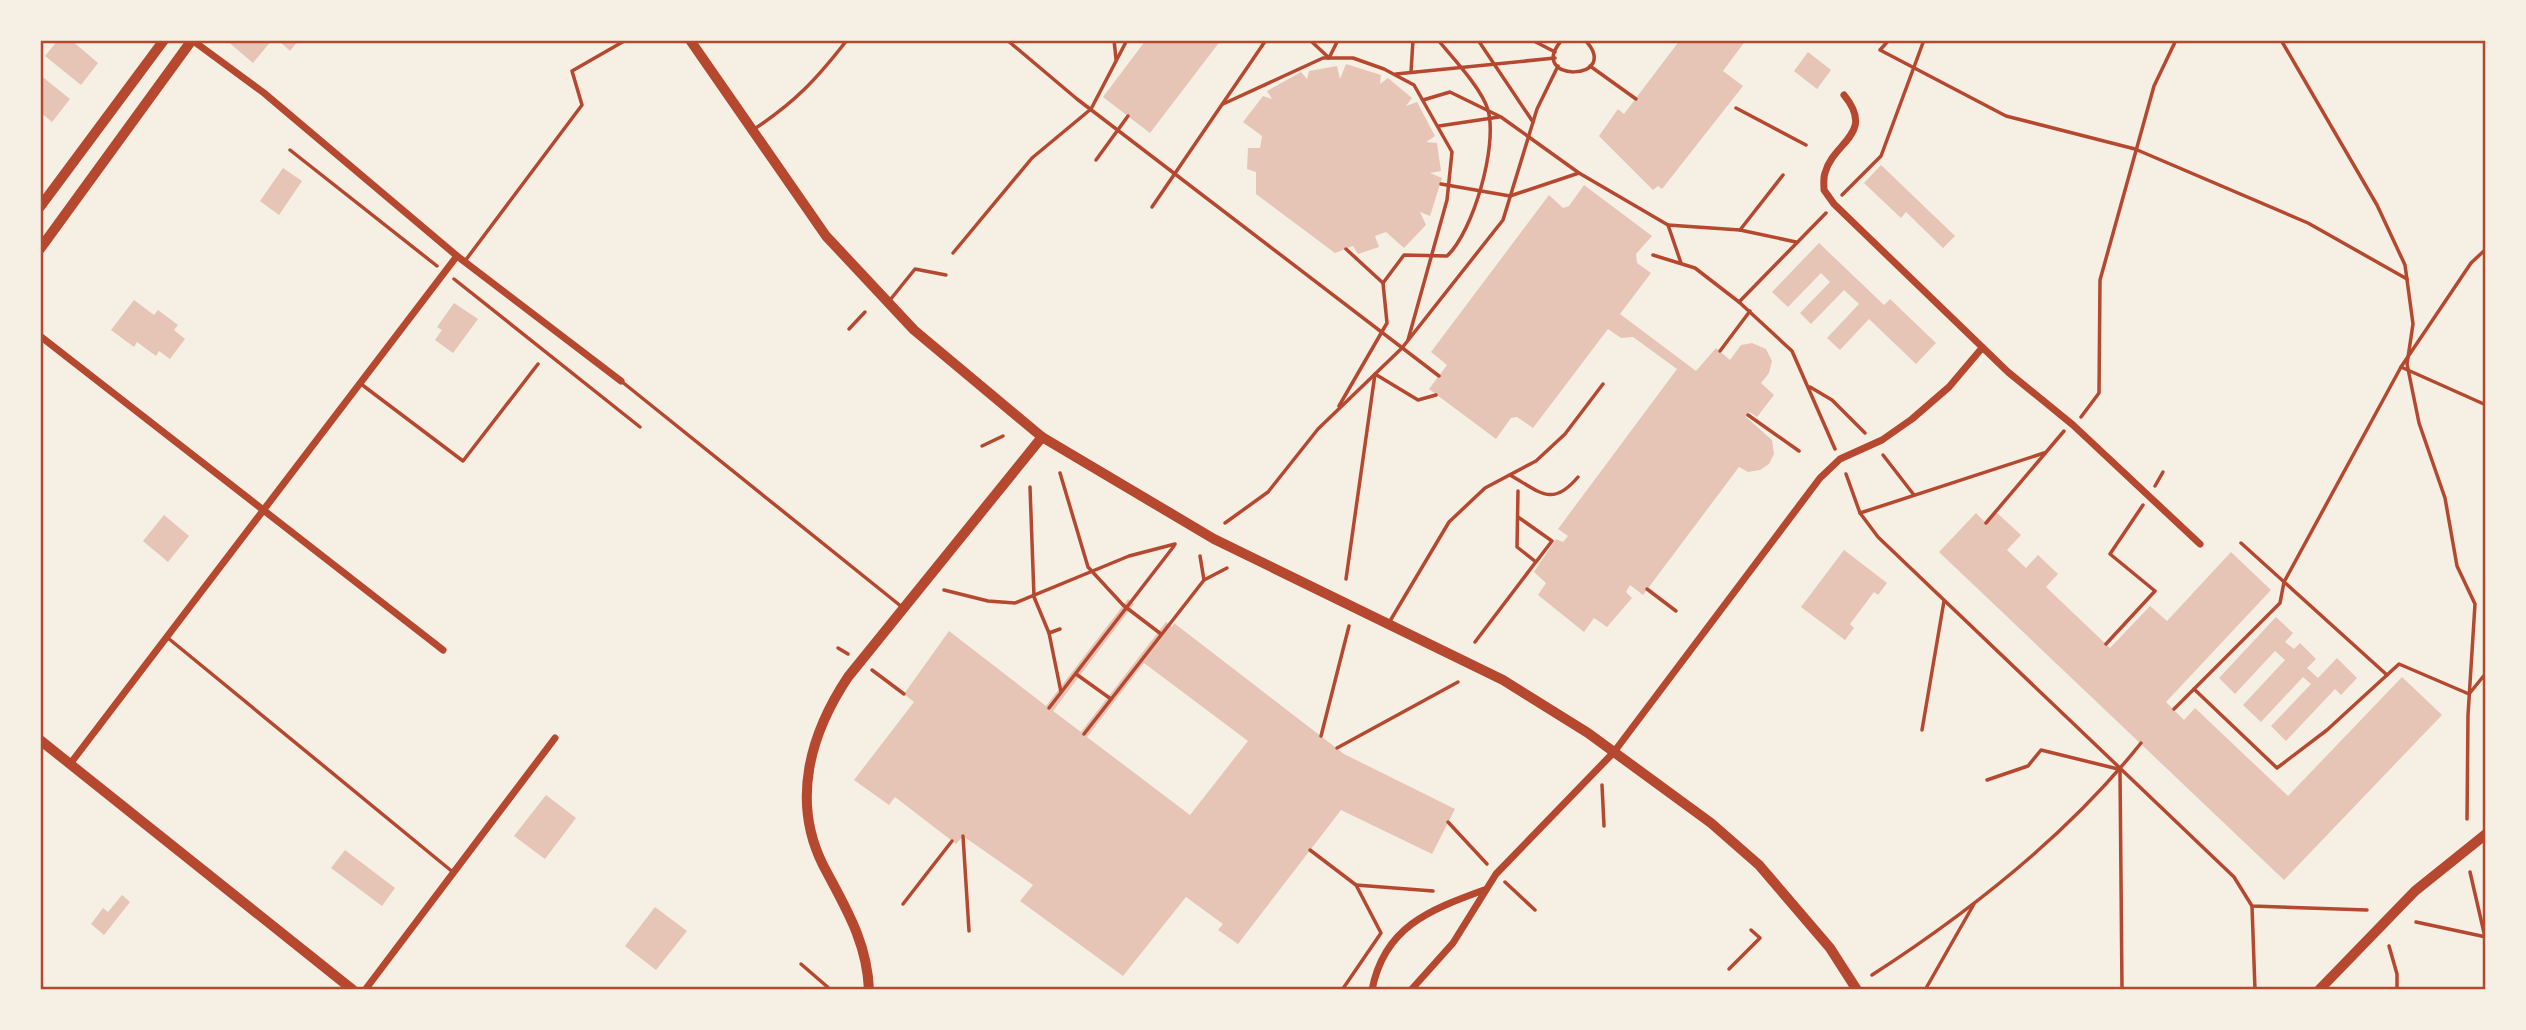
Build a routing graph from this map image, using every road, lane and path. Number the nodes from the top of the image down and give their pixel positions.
1 (164, 40) edge
2 (192, 40) edge
3 (626, 40) edge
4 (690, 40) edge
5 (847, 40) edge
6 (1007, 40) edge
7 (1114, 40) edge
8 (1127, 40) edge
9 (1266, 40) edge
10 (1310, 40) edge
11 (1338, 40) edge
12 (1413, 40) edge
13 (1438, 40) edge
14 (1478, 40) edge
15 (1532, 40) edge
16 (1562, 40) edge
17 (1585, 40) edge
18 (1889, 40) edge
19 (1924, 40) edge
20 (2176, 40) edge
21 (2281, 40) edge
22 (1555, 52) junction
23 (1329, 58) junction
24 (1555, 58) junction
25 (1117, 61) junction
26 (1496, 64) junction
27 (1558, 66) junction
28 (1590, 66) junction
29 (1461, 68) junction
30 (1913, 70) junction
31 (1411, 72) junction
32 (1394, 74) junction
33 (1844, 95) dead end
34 (1636, 99) dead end
35 (1423, 100) junction
36 (1223, 104) junction
37 (1736, 108) dead end
38 (1091, 109) junction
39 (1488, 110) junction
40 (1128, 116) dead end
41 (1501, 117) junction
42 (1488, 119) junction
43 (1533, 122) junction
44 (1439, 126) junction
45 (1118, 130) junction
46 (751, 132) junction
47 (1528, 138) junction
48 (1806, 145) dead end
49 (2135, 149) junction
50 (290, 150) dead end
51 (1096, 160) dead end
52 (1175, 173) junction
53 (1579, 173) junction
54 (1783, 175) dead end
55 (1441, 184) dead end
56 (1448, 185) junction
57 (1479, 191) junction
58 (1842, 195) dead end
59 (1510, 196) junction
60 (40, 207) edge
61 (1152, 207) dead end
62 (1826, 213) dead end
63 (1668, 225) junction
64 (1740, 230) junction
65 (1797, 242) junction
66 (40, 249) edge
67 (1346, 249) dead end
68 (2486, 249) edge
69 (953, 253) dead end
70 (1432, 255) junction
71 (1653, 255) dead end
72 (457, 256) junction
73 (465, 261) junction
74 (1681, 263) junction
75 (444, 272) junction
76 (946, 275) dead end
77 (2407, 279) junction
78 (1383, 282) junction
79 (1739, 302) junction
80 (887, 304) junction
81 (1750, 311) junction
82 (865, 312) dead end
83 (849, 328) dead end
84 (1382, 331) junction
85 (40, 336) edge
86 (1407, 342) junction
87 (1402, 348) junction
88 (1983, 348) junction
89 (1720, 351) dead end
90 (2409, 353) junction
91 (538, 364) dead end
92 (2400, 368) junction
93 (2409, 372) junction
94 (1376, 374) junction
95 (1439, 376) dead end
96 (621, 381) joint
97 (360, 383) junction
98 (1603, 384) dead end
99 (1808, 386) junction
100 (1436, 395) dead end
101 (2486, 405) edge
102 (1336, 412) junction
103 (1748, 415) dead end
104 (2079, 418) dead end
105 (640, 426) dead end
106 (2066, 430) dead end
107 (1866, 435) dead end
108 (1003, 436) dead end
109 (1042, 437) junction
110 (982, 446) dead end
111 (1835, 449) dead end
112 (1798, 451) dead end
113 (2044, 453) junction
114 (1883, 455) dead end
115 (2163, 472) dead end
116 (1060, 473) dead end
117 (1846, 474) dead end
118 (1510, 475) junction
119 (1578, 477) dead end
120 (1517, 479) junction
121 (1030, 487) dead end
122 (2154, 488) dead end
123 (1915, 495) junction
124 (2144, 503) dead end
125 (264, 508) junction
126 (1860, 513) junction
127 (1518, 517) junction
128 (1225, 523) dead end
129 (1986, 523) dead end
130 (2241, 543) dead end
131 (2200, 544) dead end
132 (1200, 555) dead end
133 (1536, 562) junction
134 (1227, 568) dead end
135 (1093, 573) junction
136 (1346, 579) dead end
137 (1204, 580) junction
138 (2284, 582) junction
139 (1647, 589) dead end
140 (944, 590) dead end
141 (1034, 597) junction
142 (1944, 601) junction
143 (902, 607) junction
144 (1126, 608) junction
145 (1676, 611) dead end
146 (1389, 623) junction
147 (1349, 626) dead end
148 (1060, 629) dead end
149 (1049, 633) junction
150 (1161, 634) junction
151 (167, 637) junction
152 (1475, 642) dead end
153 (2106, 644) dead end
154 (443, 650) dead end
155 (860, 663) junction
156 (1075, 673) junction
157 (2486, 673) edge
158 (2387, 675) junction
159 (1458, 682) dead end
160 (2194, 689) junction
161 (1061, 692) junction
162 (904, 694) dead end
163 (2469, 694) junction
164 (1111, 699) junction
165 (1049, 708) dead end
166 (2174, 709) dead end
167 (1922, 730) dead end
168 (1084, 734) dead end
169 (1321, 736) dead end
170 (555, 738) dead end
171 (40, 740) edge
172 (2141, 743) dead end
173 (1337, 748) dead end
174 (1614, 752) junction
175 (70, 764) junction
176 (2120, 769) junction
177 (1987, 780) dead end
178 (1602, 785) dead end
179 (2467, 819) dead end
180 (1604, 826) dead end
181 (2486, 834) edge
182 (963, 836) dead end
183 (952, 841) dead end
184 (1310, 850) dead end
185 (454, 873) junction
186 (2470, 873) dead end
187 (1356, 885) junction
188 (1484, 890) junction
189 (1433, 891) dead end
190 (1975, 902) junction
191 (903, 904) dead end
192 (2252, 906) junction
193 (2367, 910) dead end
194 (2484, 921) edge
195 (2416, 922) dead end
196 (1751, 930) dead end
197 (969, 931) dead end
198 (2486, 937) edge
199 (2389, 946) dead end
200 (801, 964) dead end
201 (1729, 969) dead end
202 (1872, 975) dead end
203 (353, 990) edge
204 (365, 990) edge
205 (831, 990) edge
206 (869, 990) edge
207 (1342, 990) edge
208 (1372, 990) edge
209 (1411, 990) edge
210 (1857, 990) edge
211 (1925, 990) edge
212 (2122, 990) edge
213 (2255, 990) edge
214 (2319, 990) edge
215 (2397, 990) edge

1 - 60 main road
2 - 66 main road
2 - 72 street
3 - 73 lane
4 - 46 street
5 - 46 lane
6 - 38 path
7 - 25 path
8 - 25 path
9 - 36 path
10 - 23 path
11 - 23 path
12 - 31 path
13 - 29 path
14 - 26 path
15 - 22 path
16 - 22 path
17 - 28 path
18 - 30 path
19 - 30 path
20 - 49 path
21 - 77 path
22 - 24 path
23 - 32 path
23 - 36 path
24 - 26 path
24 - 27 path
25 - 38 path
26 - 29 path
26 - 43 path
27 - 28 path
27 - 43 path
28 - 34 path
29 - 31 path
29 - 39 path
30 - 49 path
30 - 58 path
31 - 32 path
32 - 35 path
33 - 88 street
35 - 39 path
35 - 44 path
36 - 52 path
37 - 48 path
38 - 45 path
38 - 69 path
39 - 41 path
39 - 42 path
40 - 45 path
41 - 42 path
41 - 47 path
42 - 44 path
42 - 57 path
43 - 47 path
44 - 56 path
45 - 51 path
45 - 52 path
46 - 80 street
47 - 53 path
47 - 59 path
49 - 77 path
49 - 104 path
50 - 75 path
52 - 61 path
52 - 84 path
53 - 59 path
53 - 63 path
54 - 64 path
55 - 56 path
56 - 57 path
56 - 70 path
57 - 59 path
57 - 70 path
59 - 86 path
62 - 65 path
63 - 64 path
63 - 74 path
64 - 65 path
65 - 79 path
67 - 78 path
68 - 90 path
70 - 78 path
70 - 86 path
71 - 74 path
72 - 73 street
72 - 75 street
73 - 96 street
74 - 79 path
75 - 97 street
75 - 105 path
76 - 80 lane
77 - 90 path
78 - 84 path
79 - 81 path
80 - 109 street
81 - 89 path
81 - 99 path
82 - 83 path
84 - 87 path
84 - 102 path
85 - 125 street
86 - 87 path
87 - 94 path
87 - 95 path
88 - 131 street
88 - 174 street
90 - 92 path
90 - 93 path
91 - 97 lane
92 - 93 path
92 - 138 path
93 - 101 path
93 - 163 path
94 - 100 path
94 - 102 path
94 - 136 path
96 - 143 lane
97 - 125 street
98 - 118 lane
99 - 107 path
99 - 111 path
102 - 128 path
103 - 112 path
106 - 113 path
108 - 110 path
109 - 143 street
109 - 146 street
113 - 123 path
113 - 129 path
114 - 123 path
115 - 122 path
116 - 135 path
117 - 126 path
118 - 120 lane
118 - 146 lane
119 - 120 lane
120 - 127 path
121 - 141 path
123 - 126 path
124 - 153 path
125 - 151 street
125 - 154 street
126 - 142 path
127 - 133 path
127 - 133 path
130 - 138 path
132 - 137 path
133 - 152 path
134 - 137 path
135 - 141 path
135 - 144 path
135 - 144 path
137 - 150 path
138 - 158 path
138 - 160 path
139 - 145 path
140 - 141 path
141 - 149 path
142 - 167 path
142 - 176 path
143 - 155 street
144 - 150 path
144 - 156 path
146 - 174 street
147 - 169 path
148 - 149 path
149 - 161 path
150 - 164 path
151 - 175 street
151 - 185 lane
155 - 162 path
155 - 206 street
156 - 161 path
156 - 164 path
157 - 163 path
158 - 160 path
158 - 163 path
159 - 173 path
160 - 166 path
161 - 165 path
163 - 179 path
164 - 168 path
170 - 185 street
171 - 175 street
172 - 176 path
174 - 188 street
174 - 210 street
175 - 203 street
176 - 177 path
176 - 190 path
176 - 192 path
176 - 212 path
178 - 180 path
181 - 214 street
182 - 197 path
183 - 191 path
184 - 187 path
185 - 204 street
186 - 194 path
187 - 189 path
187 - 207 path
188 - 208 street
188 - 209 street
190 - 202 path
190 - 211 path
192 - 193 path
192 - 213 path
194 - 198 path
195 - 198 path
196 - 201 path
199 - 215 path
200 - 205 path

